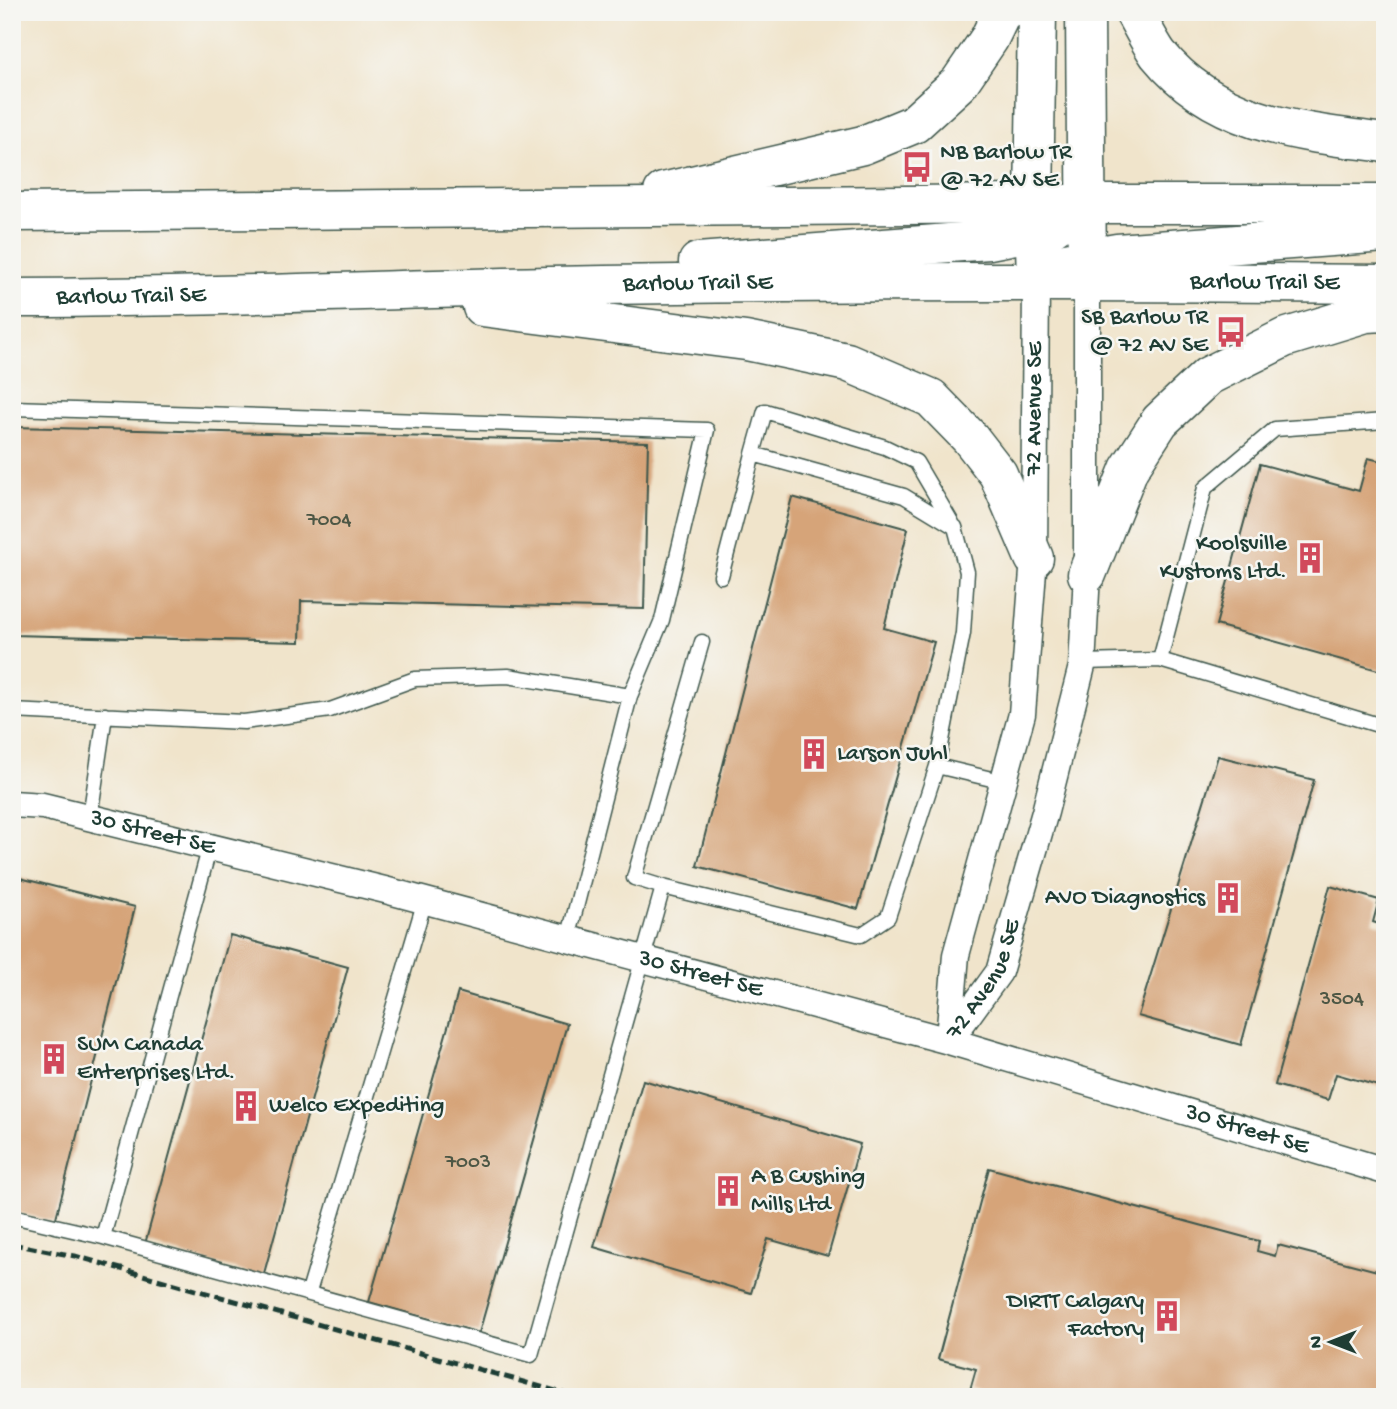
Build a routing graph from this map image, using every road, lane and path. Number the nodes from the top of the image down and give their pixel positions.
1 (1002, 12) edge
2 (1037, 12) edge
3 (1085, 12) edge
4 (1134, 12) edge
5 (1385, 143) edge
6 (1086, 204) junction
7 (1385, 204) edge
8 (594, 208) junction
9 (12, 212) edge
10 (1035, 217) junction
11 (1385, 233) edge
12 (1087, 270) junction
13 (1037, 282) junction
14 (1385, 284) edge
15 (551, 286) junction
16 (369, 291) junction
17 (12, 298) edge
18 (1385, 312) edge
19 (12, 408) edge
20 (1385, 421) edge
21 (753, 454) junction
22 (955, 527) junction
23 (1034, 558) junction
24 (1087, 574) junction
25 (721, 576) dead end
26 (702, 642) dead end
27 (1160, 660) junction
28 (1083, 662) junction
29 (630, 696) junction
30 (12, 711) edge
31 (105, 715) junction
32 (1385, 727) edge
33 (937, 766) junction
34 (1004, 782) junction
35 (12, 804) edge
36 (90, 817) junction
37 (210, 846) junction
38 (663, 887) junction
39 (425, 900) junction
40 (568, 939) junction
41 (643, 959) junction
42 (949, 1041) junction
43 (1385, 1171) edge
44 (12, 1216) edge
45 (103, 1237) junction
46 (309, 1292) junction

1 - 8 main road
2 - 10 main road, 72 Avenue SE
3 - 6 main road, 72 Avenue SE
4 - 5 main road
6 - 7 main road
6 - 10 main road
6 - 12 main road, 72 Avenue SE
8 - 9 main road
8 - 10 main road
10 - 13 main road, 72 Avenue SE
10 - 15 main road
11 - 12 main road
12 - 13 main road
12 - 14 main road, Barlow Trail SE
12 - 24 street, 72 Avenue SE
13 - 15 main road, Barlow Trail SE
13 - 23 street, 72 Avenue SE
15 - 16 main road, Barlow Trail SE
16 - 17 main road, Barlow Trail SE
16 - 23 main road
18 - 24 main road
19 - 29 lane
20 - 27 lane
21 - 22 lane
21 - 22 lane
21 - 25 lane
22 - 33 lane
23 - 34 street, 72 Avenue SE
24 - 28 street, 72 Avenue SE
26 - 38 lane
27 - 28 lane
27 - 32 lane
28 - 42 street, 72 Avenue SE
29 - 31 lane
29 - 40 lane
30 - 31 lane
31 - 36 lane
33 - 34 lane
33 - 38 lane
34 - 42 street, 72 Avenue SE
35 - 36 street, 30 Street SE
36 - 37 street, 30 Street SE
37 - 39 street, 30 Street SE
37 - 45 lane
38 - 41 lane
39 - 40 street, 30 Street SE
39 - 46 lane
40 - 41 street, 30 Street SE
41 - 42 street, 30 Street SE
41 - 46 lane
42 - 43 street, 30 Street SE
44 - 45 lane
45 - 46 lane

